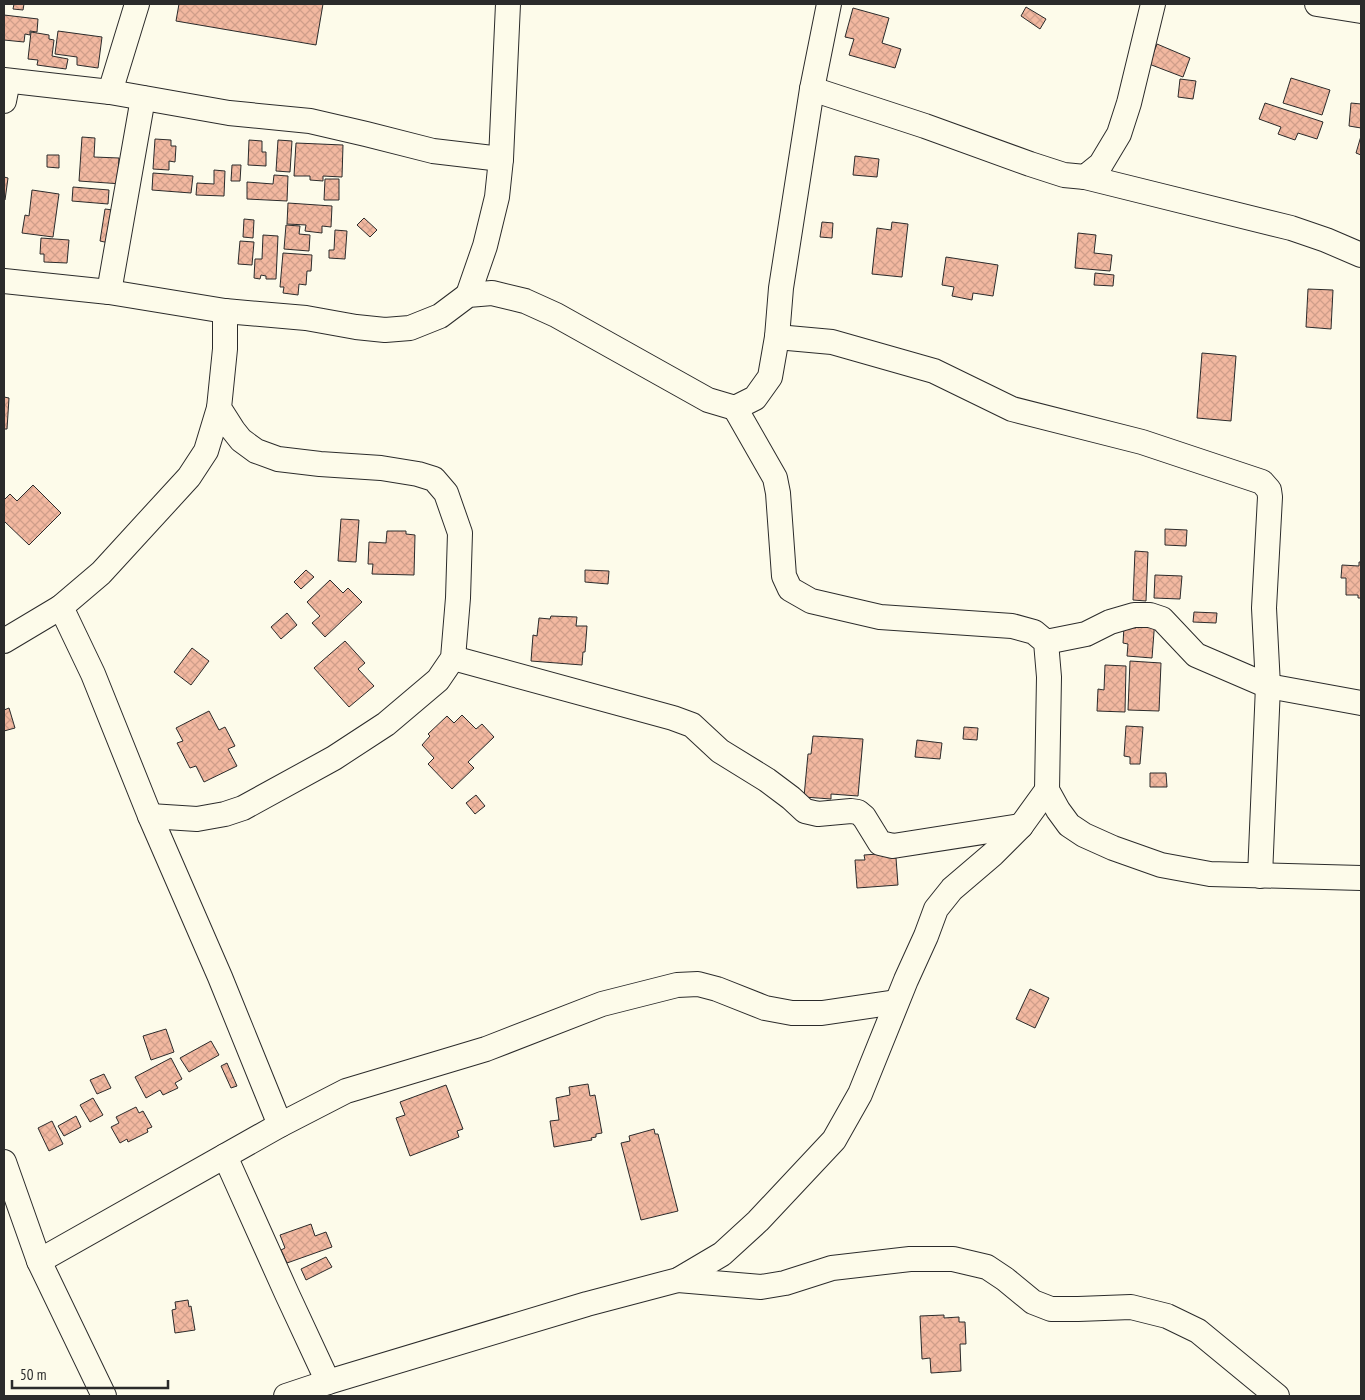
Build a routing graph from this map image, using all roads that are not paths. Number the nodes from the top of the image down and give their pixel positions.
1 (137, 4) edge
2 (508, 4) edge
3 (829, 4) edge
4 (1152, 4) edge
5 (1317, 4) edge
6 (1361, 11) edge
7 (5, 87) edge
8 (812, 89) junction
9 (110, 92) junction
10 (143, 98) junction
11 (501, 159) junction
12 (1085, 177) junction
13 (1361, 255) edge
14 (4, 281) edge
15 (109, 292) junction
16 (468, 295) junction
17 (225, 310) junction
18 (777, 337) junction
19 (219, 408) junction
20 (735, 408) junction
21 (61, 607) junction
22 (4, 641) edge
23 (1046, 642) junction
24 (453, 658) junction
25 (1268, 686) junction
26 (1361, 703) edge
27 (1047, 790) junction
28 (150, 816) junction
29 (1021, 826) junction
30 (1260, 876) junction
31 (1361, 878) edge
32 (896, 1002) junction
33 (280, 1125) junction
34 (226, 1156) junction
35 (4, 1162) edge
36 (39, 1261) junction
37 (678, 1280) junction
38 (316, 1389) edge
39 (104, 1396) edge
40 (286, 1396) edge
41 (1277, 1396) edge

1 - 9 street
2 - 11 street
3 - 8 street
4 - 12 street
5 - 6 street
7 - 9 street
8 - 12 street
8 - 18 street
9 - 10 street
10 - 11 street
10 - 15 street
11 - 16 street
12 - 13 street
14 - 15 street
15 - 17 street
16 - 17 street
16 - 20 street
17 - 19 street
18 - 20 street
18 - 25 street
19 - 21 street
19 - 24 street
20 - 23 street
21 - 22 street
21 - 28 street
23 - 25 street
23 - 27 street
24 - 28 street
24 - 29 street
25 - 26 street
25 - 30 street
27 - 29 street
27 - 30 street
28 - 33 street
29 - 32 street
30 - 31 street
32 - 33 street
32 - 37 street
33 - 34 street
34 - 36 street
34 - 38 street
35 - 36 street
36 - 39 street
37 - 38 street
37 - 41 street
38 - 40 street

